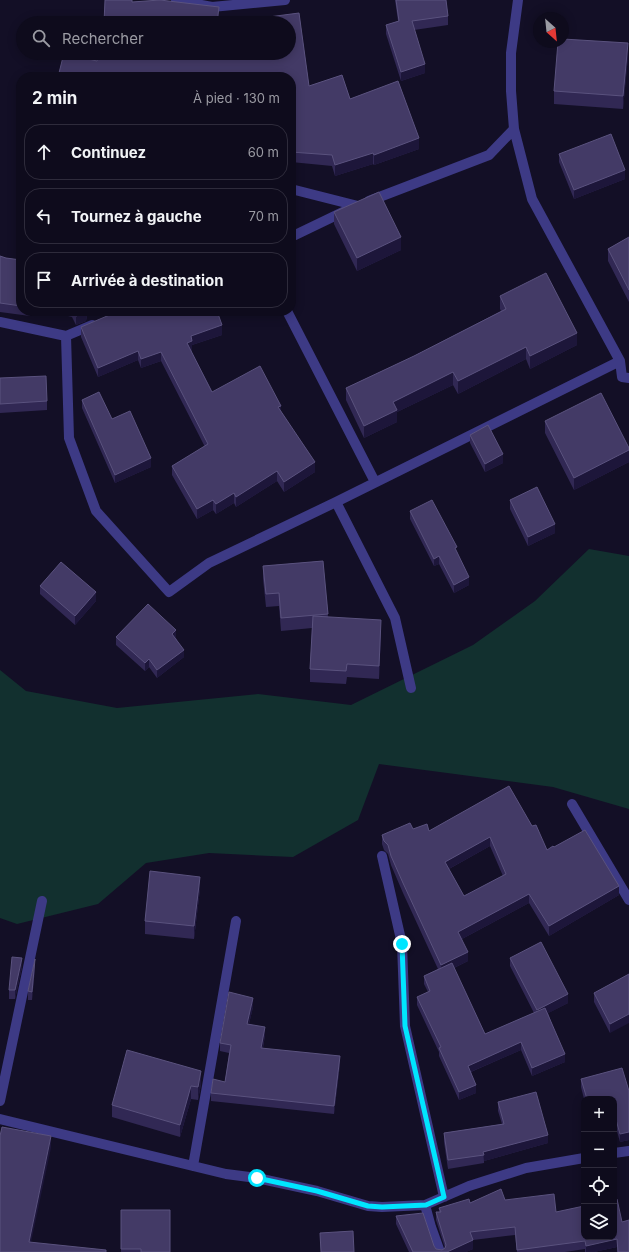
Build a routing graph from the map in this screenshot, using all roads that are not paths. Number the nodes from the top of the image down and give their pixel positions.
1 (176, 0) edge
2 (285, 0) edge
3 (518, 0) edge
4 (514, 130) junction
5 (296, 190) edge
6 (358, 206) junction
7 (296, 235) edge
8 (290, 316) edge
9 (103, 320) edge
10 (0, 322) edge
11 (66, 336) junction
12 (620, 361) junction
13 (629, 378) edge
14 (375, 482) junction
15 (336, 502) junction
16 (412, 688) dead end
17 (572, 804) dead end
18 (382, 856) dead end
19 (629, 900) edge
20 (42, 901) dead end
21 (236, 921) dead end
22 (0, 1101) edge
23 (0, 1119) edge
24 (629, 1152) edge
25 (617, 1153) edge
26 (581, 1159) edge
27 (193, 1166) junction
28 (444, 1197) junction
29 (426, 1205) junction
30 (440, 1252) edge

1 - 2 street
3 - 4 street
4 - 6 street
4 - 12 street
5 - 6 street
6 - 7 street
8 - 14 street
9 - 11 street
10 - 11 street
11 - 15 street
12 - 13 street
12 - 14 street
14 - 15 street
15 - 16 street
17 - 19 street
18 - 28 street
20 - 22 street
21 - 27 street
23 - 27 street
24 - 25 street
26 - 28 street
27 - 29 street
28 - 29 street
29 - 30 street

